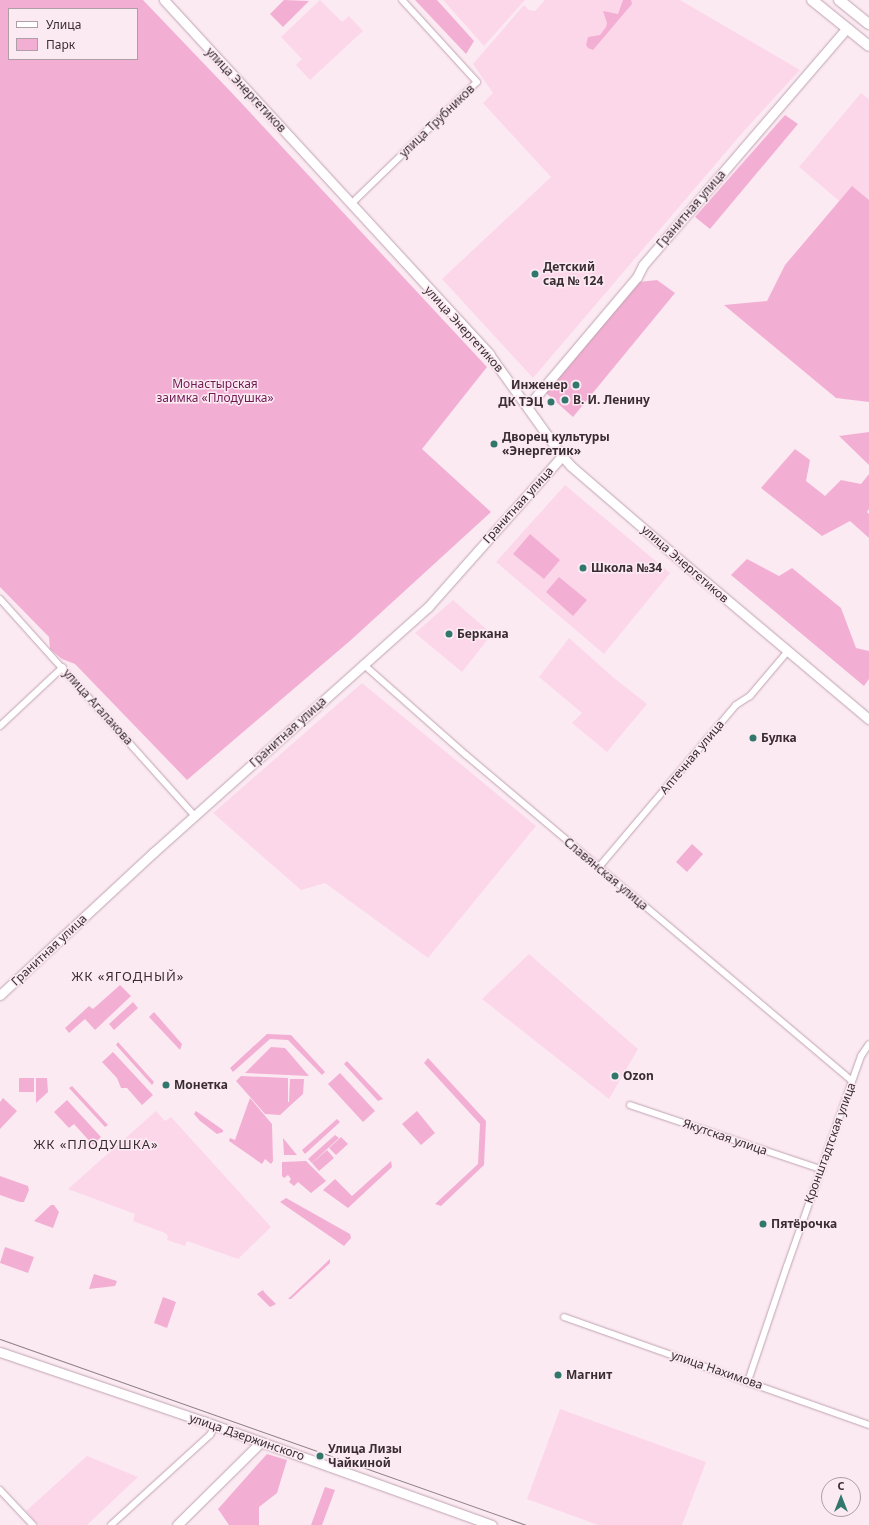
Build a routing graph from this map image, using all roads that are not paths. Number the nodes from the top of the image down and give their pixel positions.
1 (164, 0) edge
2 (402, 0) edge
3 (812, 0) edge
4 (839, 0) edge
5 (858, 15) junction
6 (869, 24) edge
7 (847, 28) junction
8 (869, 46) edge
9 (351, 204) junction
10 (528, 406) junction
11 (562, 456) junction
12 (0, 599) edge
13 (788, 651) junction
14 (363, 664) junction
15 (63, 667) junction
16 (869, 719) edge
17 (0, 726) edge
18 (195, 816) junction
19 (599, 867) junction
20 (0, 995) edge
21 (869, 1044) edge
22 (852, 1081) junction
23 (630, 1105) dead end
24 (820, 1170) junction
25 (564, 1317) dead end
26 (0, 1352) edge
27 (748, 1381) junction
28 (869, 1425) edge
29 (215, 1426) junction
30 (261, 1442) junction
31 (0, 1490) edge
32 (33, 1525) edge
33 (111, 1525) edge
34 (177, 1525) edge
35 (492, 1525) edge

1 - 9 street, улица Энергетиков
2 - 9 street, улица Трубников
3 - 7 main road
4 - 5 main road
5 - 6 main road
5 - 7 main road, Гранитная улица
7 - 8 main road
7 - 10 street, Гранитная улица
9 - 10 street, улица Энергетиков
10 - 11 street, улица Энергетиков
11 - 13 street, улица Энергетиков
11 - 14 street, Гранитная улица
12 - 15 street, улица Агалакова
13 - 16 street, улица Энергетиков
13 - 19 street, Аптечная улица
14 - 18 street, Гранитная улица
14 - 19 street, Славянская улица
15 - 17 street
15 - 18 street, улица Агалакова
18 - 20 street, Гранитная улица
19 - 22 street, Славянская улица
21 - 22 street, Кронштадтская улица
22 - 24 street, Кронштадтская улица
23 - 24 street, Якутская улица
24 - 27 street, Кронштадтская улица
25 - 27 street, улица Нахимова
26 - 29 street, улица Дзержинского
27 - 28 street, улица Нахимова
29 - 30 street, улица Дзержинского
29 - 33 street
30 - 34 street
30 - 35 street, улица Дзержинского
31 - 32 street

